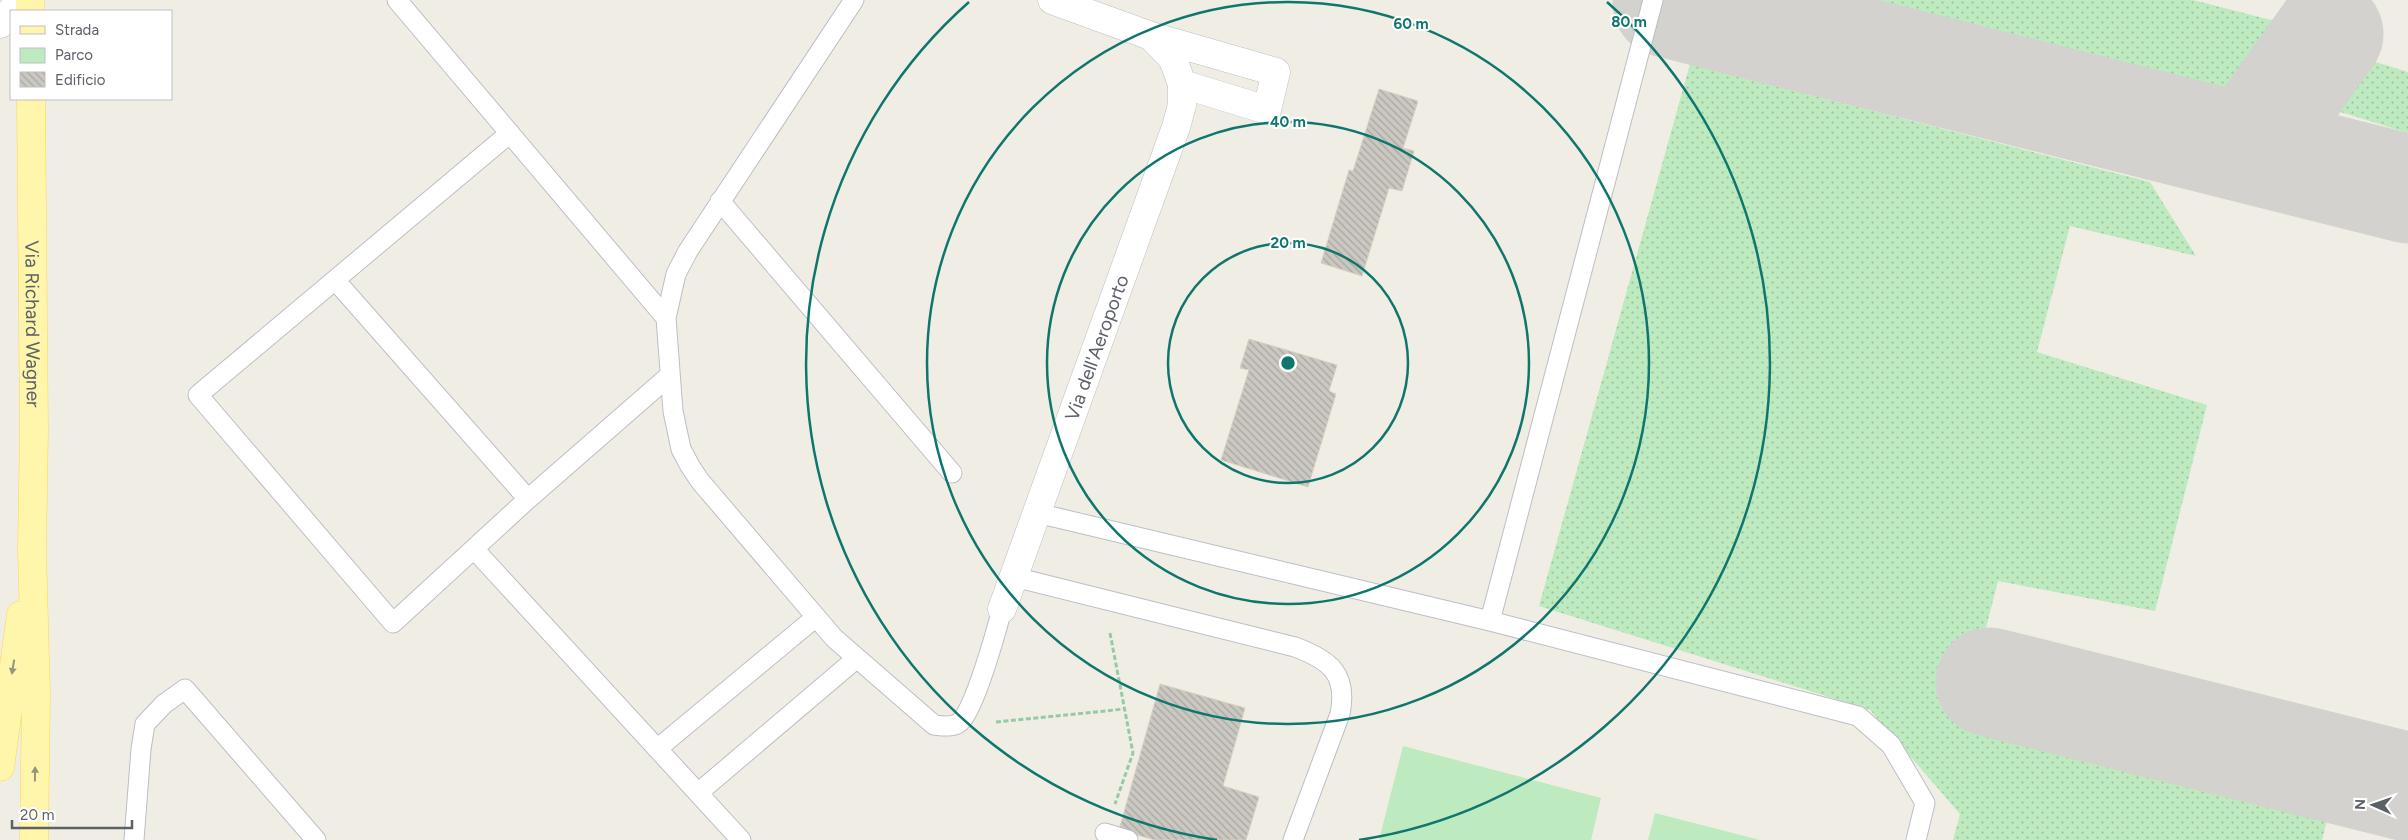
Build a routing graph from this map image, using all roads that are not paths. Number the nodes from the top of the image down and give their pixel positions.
1 (21, 0) edge
2 (397, 0) edge
3 (854, 0) edge
4 (1052, 0) edge
5 (1654, 0) edge
6 (12, 10) edge
7 (10, 13) edge
8 (0, 24) edge
9 (1151, 36) junction
10 (1182, 84) junction
11 (31, 100) edge
12 (510, 134) junction
13 (720, 201) junction
14 (335, 280) junction
15 (666, 318) junction
16 (669, 376) junction
17 (952, 473) dead end
18 (528, 499) junction
19 (1037, 513) junction
20 (474, 549) junction
21 (32, 550) junction
22 (1014, 577) junction
23 (1002, 609) joint
24 (816, 617) junction
25 (1490, 621) junction
26 (857, 658) junction
27 (658, 749) junction
28 (0, 767) edge
29 (698, 793) junction
30 (1105, 833) road end
31 (34, 840) edge
32 (134, 840) edge
33 (316, 840) edge
34 (741, 840) edge
35 (1128, 840) edge
36 (1293, 840) edge
37 (1916, 840) edge

1 - 6 street
2 - 12 lane
3 - 13 lane
4 - 9 street, Via dell'Aeroporto
5 - 25 lane
7 - 8 street
9 - 10 street, Via dell'Aeroporto
9 - 10 street, Via dell'Aeroporto
10 - 19 street, Via dell'Aeroporto
11 - 21 main road, Via Richard Wagner
12 - 14 lane
12 - 15 lane
13 - 15 lane
13 - 17 lane
14 - 18 lane
14 - 20 lane
15 - 16 lane
16 - 18 lane
16 - 24 lane
18 - 20 lane
19 - 22 street, Via dell'Aeroporto
19 - 25 lane
20 - 27 lane
21 -> 28 main road, Via Richard Wagner
31 -> 21 main road, Via Richard Wagner
22 - 23 street, Via dell'Aeroporto
22 - 36 lane
23 - 26 lane
24 - 26 lane
24 - 27 lane
25 - 37 lane
26 - 29 lane
27 - 29 lane
29 - 34 lane
30 - 35 lane
32 - 33 lane

